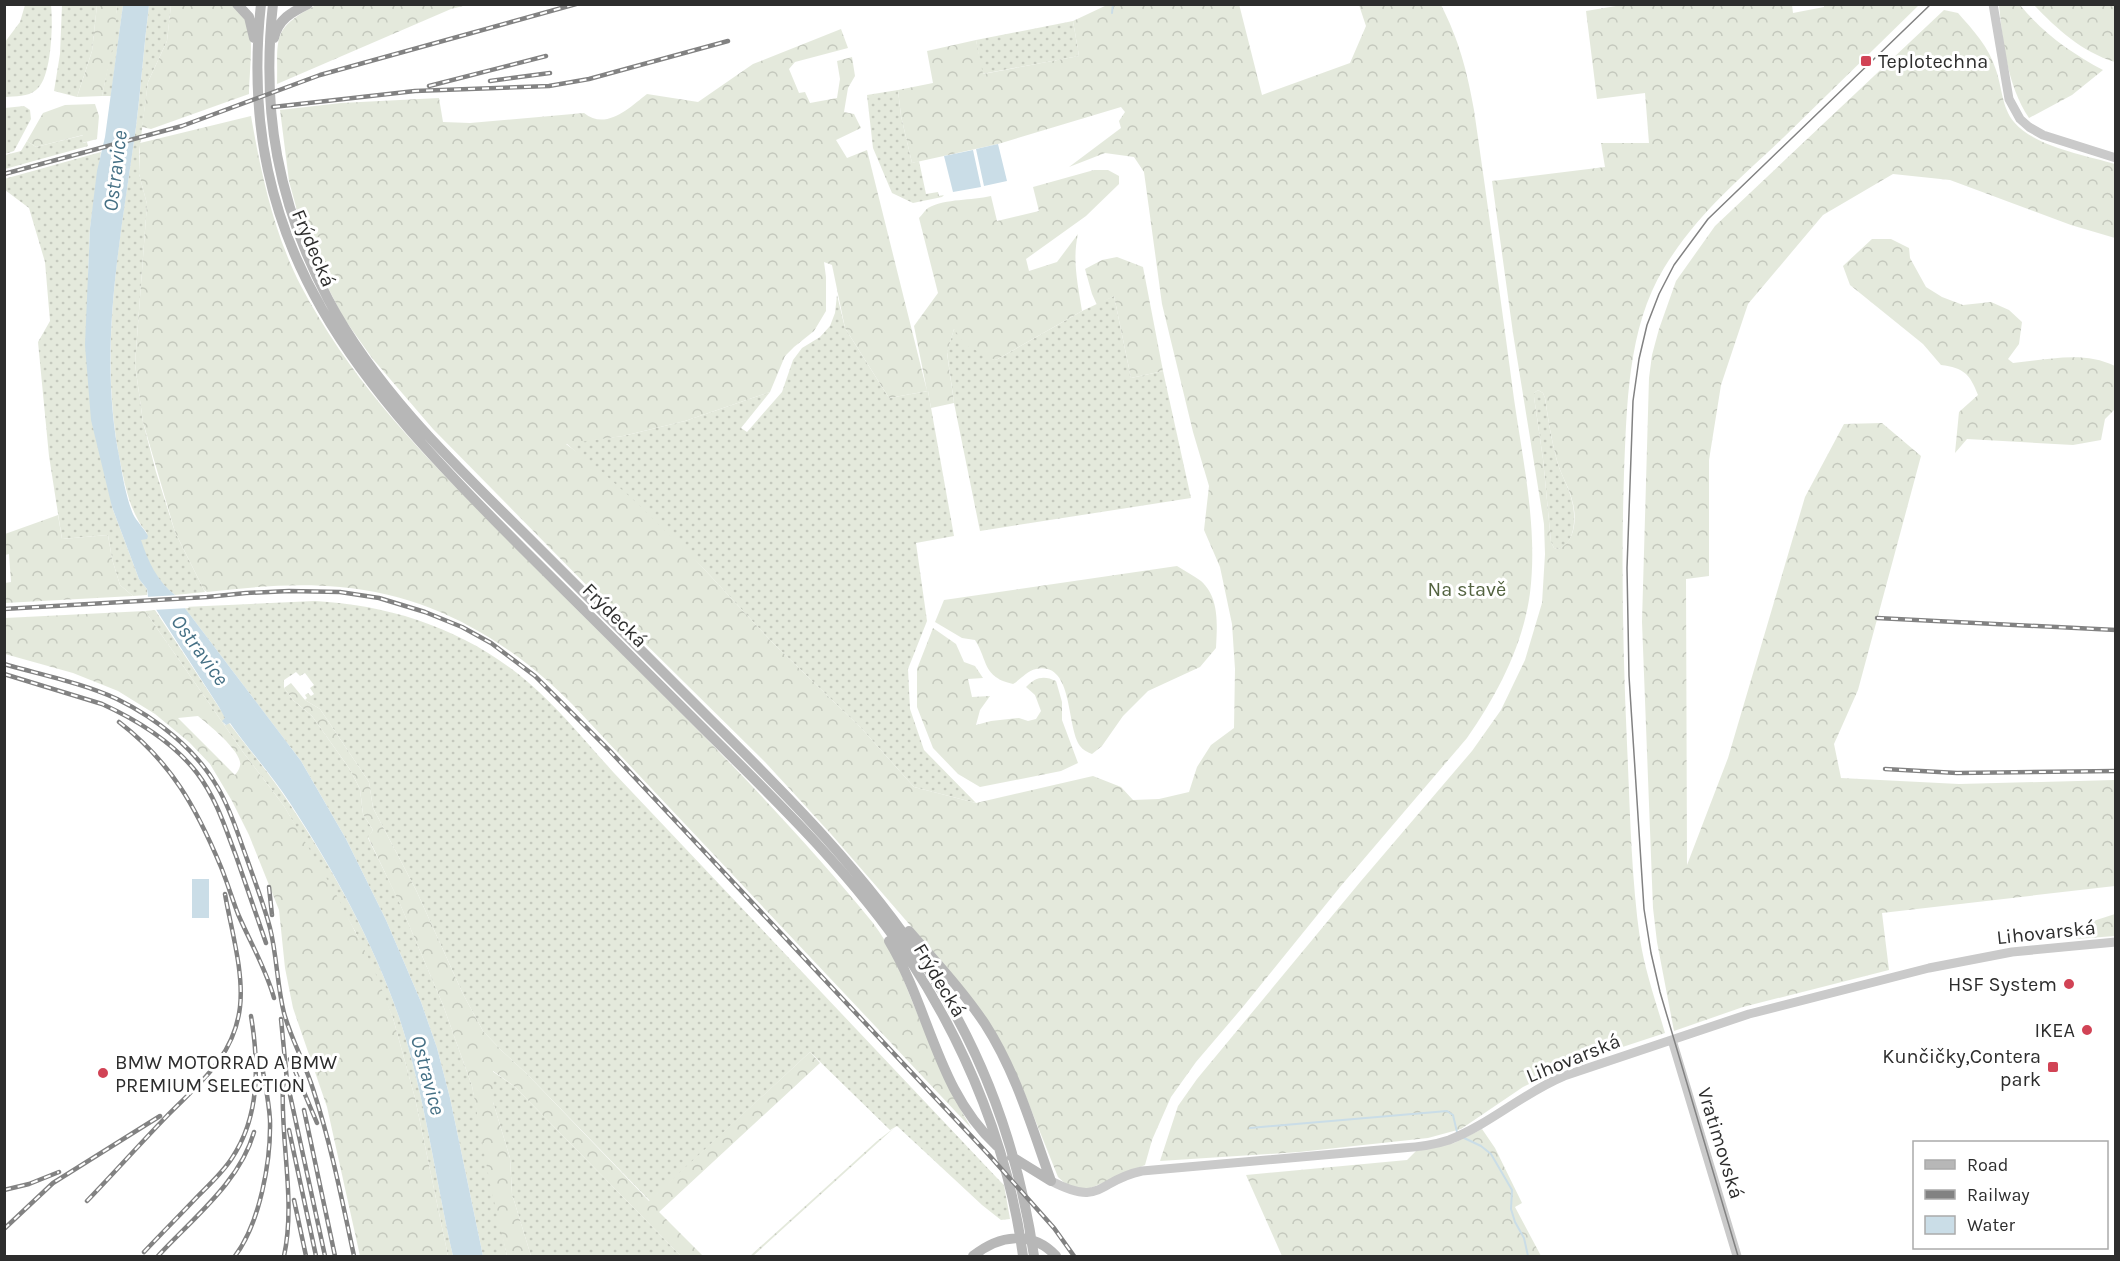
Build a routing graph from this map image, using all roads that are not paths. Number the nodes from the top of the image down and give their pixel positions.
1 (237, 4) edge
2 (261, 4) edge
3 (273, 4) edge
4 (308, 4) edge
5 (1992, 4) edge
6 (263, 58) junction
7 (269, 146) junction
8 (2115, 158) edge
9 (858, 874) junction
10 (851, 884) junction
11 (2115, 942) edge
12 (1672, 1040) junction
13 (1051, 1181) junction
14 (973, 1257) edge
15 (1023, 1257) edge
16 (1034, 1257) edge
17 (1056, 1257) edge
18 (1737, 1257) edge

1 - 6 main road
2 - 6 main road
3 - 6 main road
4 - 6 main road
5 - 8 street
6 - 7 main road
7 - 9 main road, Frýdecká
7 - 10 main road, Frýdecká
9 - 13 main road
9 - 16 main road, Frýdecká
10 - 13 main road
10 - 15 main road, Frýdecká
11 - 12 street, Lihovarská
12 - 13 street, Lihovarská
12 - 18 street, Vratimovská
14 - 17 main road

